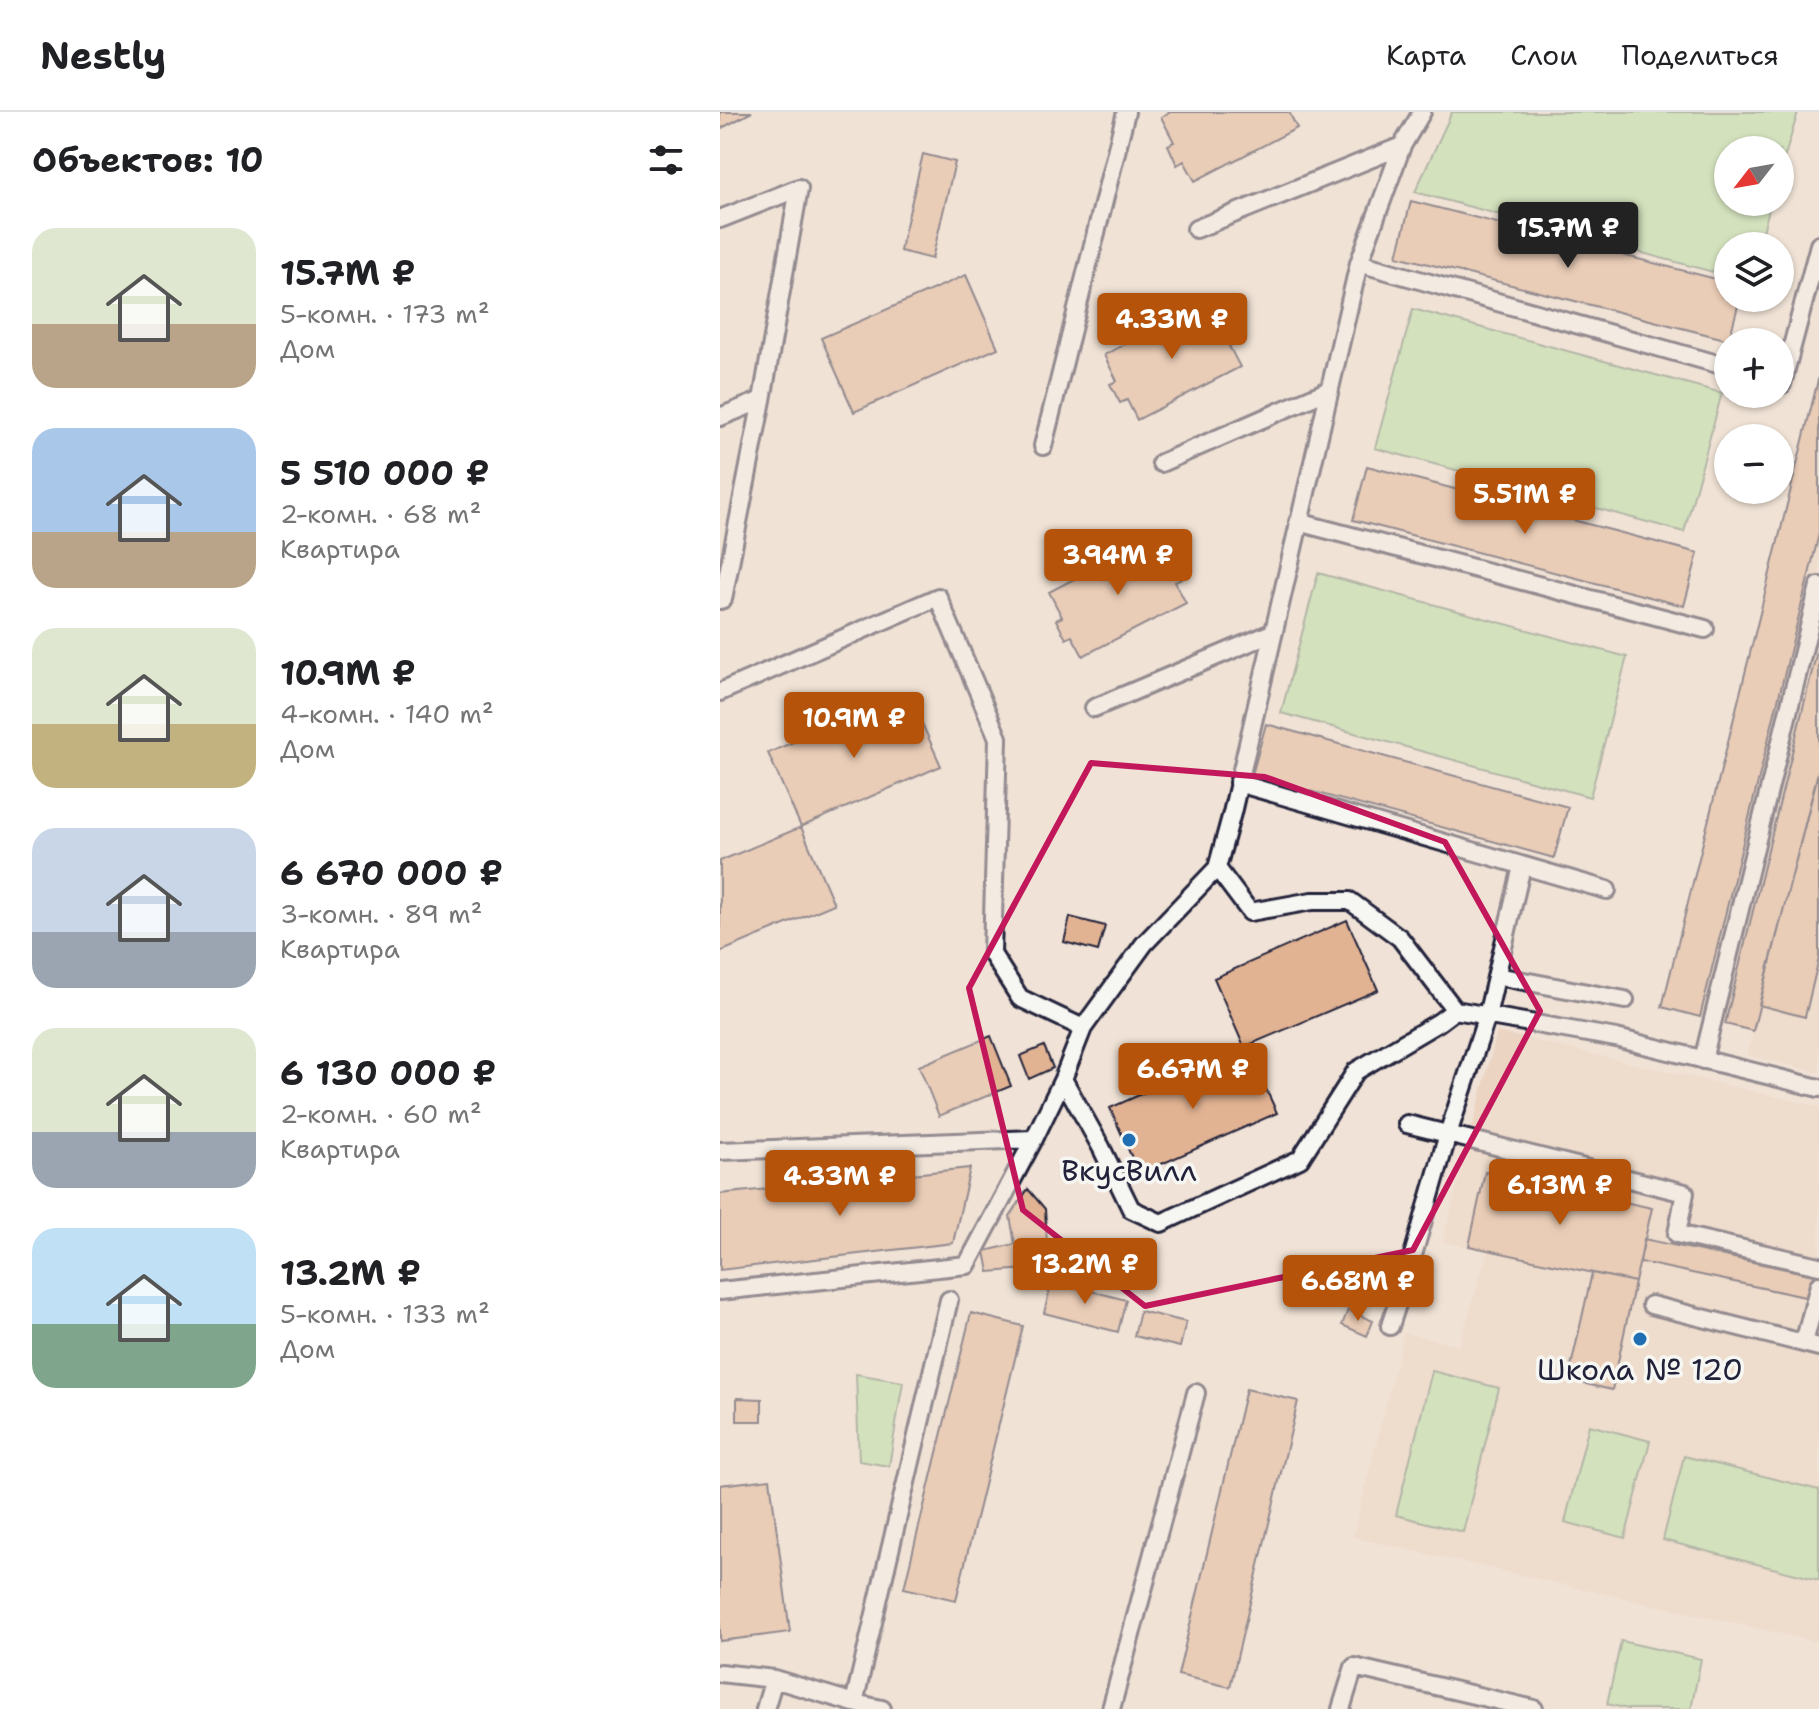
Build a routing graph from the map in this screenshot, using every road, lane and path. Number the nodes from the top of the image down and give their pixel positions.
1 (1126, 112) edge
2 (1422, 112) edge
3 (1402, 146) junction
4 (720, 219) edge
5 (1196, 229) dead end
6 (1819, 245) edge
7 (1359, 263) junction
8 (1794, 339) edge
9 (1714, 363) edge
10 (1329, 390) junction
11 (762, 400) junction
12 (720, 417) edge
13 (1043, 446) dead end
14 (1161, 463) dead end
15 (1298, 522) junction
16 (1819, 586) edge
17 (720, 600) edge
18 (1705, 629) dead end
19 (1274, 632) junction
20 (720, 692) edge
21 (1094, 708) dead end
22 (1238, 783) junction
23 (1522, 866) junction
24 (1217, 868) junction
25 (1607, 890) dead end
26 (1497, 976) junction
27 (1625, 1000) dead end
28 (1455, 1010) junction
29 (1487, 1016) junction
30 (1083, 1028) junction
31 (1703, 1060) junction
32 (1063, 1079) junction
33 (1819, 1088) edge
34 (1407, 1124) dead end
35 (1448, 1134) junction
36 (1034, 1139) junction
37 (720, 1151) edge
38 (1819, 1266) edge
39 (1819, 1285) edge
40 (720, 1291) edge
41 (949, 1300) dead end
42 (1651, 1305) dead end
43 (1390, 1326) dead end
44 (1812, 1345) edge
45 (1196, 1393) dead end
46 (720, 1673) edge
47 (774, 1679) junction
48 (854, 1703) junction
49 (765, 1709) edge
50 (882, 1709) edge
51 (1111, 1709) edge
52 (1341, 1709) edge
53 (1534, 1709) edge

1 - 13 lane
2 - 3 lane
3 - 5 lane
3 - 7 lane
4 - 11 lane
6 - 8 lane
7 - 9 lane
7 - 10 lane
10 - 14 lane
10 - 15 lane
11 - 12 lane
11 - 17 lane
15 - 18 lane
15 - 19 lane
16 - 31 lane
19 - 21 lane
19 - 22 lane
20 - 30 lane
22 - 23 lane
22 - 24 lane
23 - 25 lane
23 - 26 lane
24 - 28 lane
24 - 30 lane
26 - 27 lane
26 - 29 lane
28 - 29 lane
28 - 32 lane
29 - 31 lane
29 - 35 lane
30 - 32 lane
31 - 33 lane
32 - 36 lane
34 - 35 lane
35 - 38 lane
35 - 43 lane
36 - 37 lane
36 - 40 lane
39 - 44 lane
41 - 48 lane
42 - 44 lane
45 - 51 lane
46 - 47 lane
47 - 48 lane
47 - 49 lane
48 - 50 lane
52 - 53 lane

